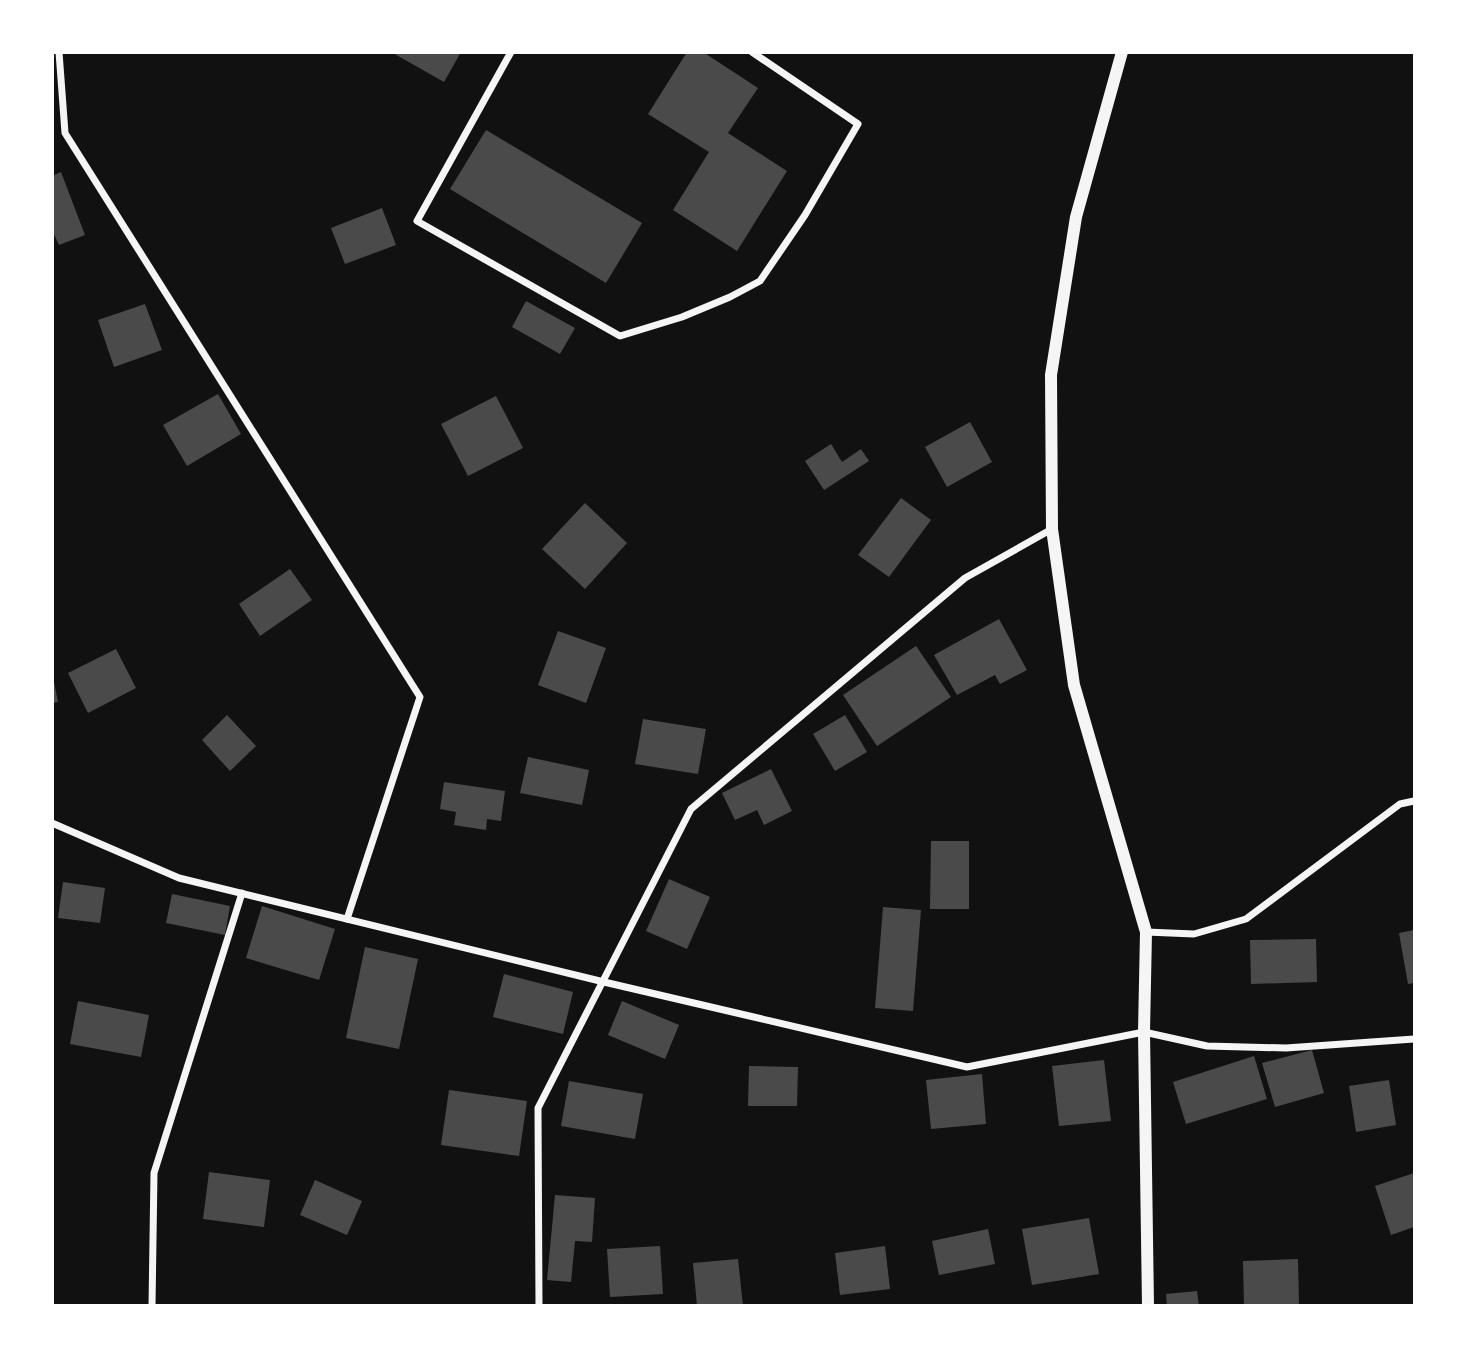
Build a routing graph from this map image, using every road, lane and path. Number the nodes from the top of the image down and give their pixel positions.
1 (58, 52) edge
2 (512, 52) edge
3 (752, 52) edge
4 (1122, 52) edge
5 (1052, 529) junction
6 (1415, 800) edge
7 (52, 823) edge
8 (242, 893) junction
9 (347, 919) junction
10 (1146, 932) junction
11 (604, 982) junction
12 (1144, 1032) junction
13 (1415, 1040) edge
14 (152, 1306) edge
15 (539, 1306) edge
16 (1148, 1306) edge

1 - 9 street
2 - 3 street
4 - 5 street
5 - 10 street
5 - 11 street
6 - 10 street
7 - 8 street
8 - 9 street
8 - 14 street
9 - 11 street
10 - 12 street
11 - 12 street
11 - 15 street
12 - 13 street
12 - 16 street

